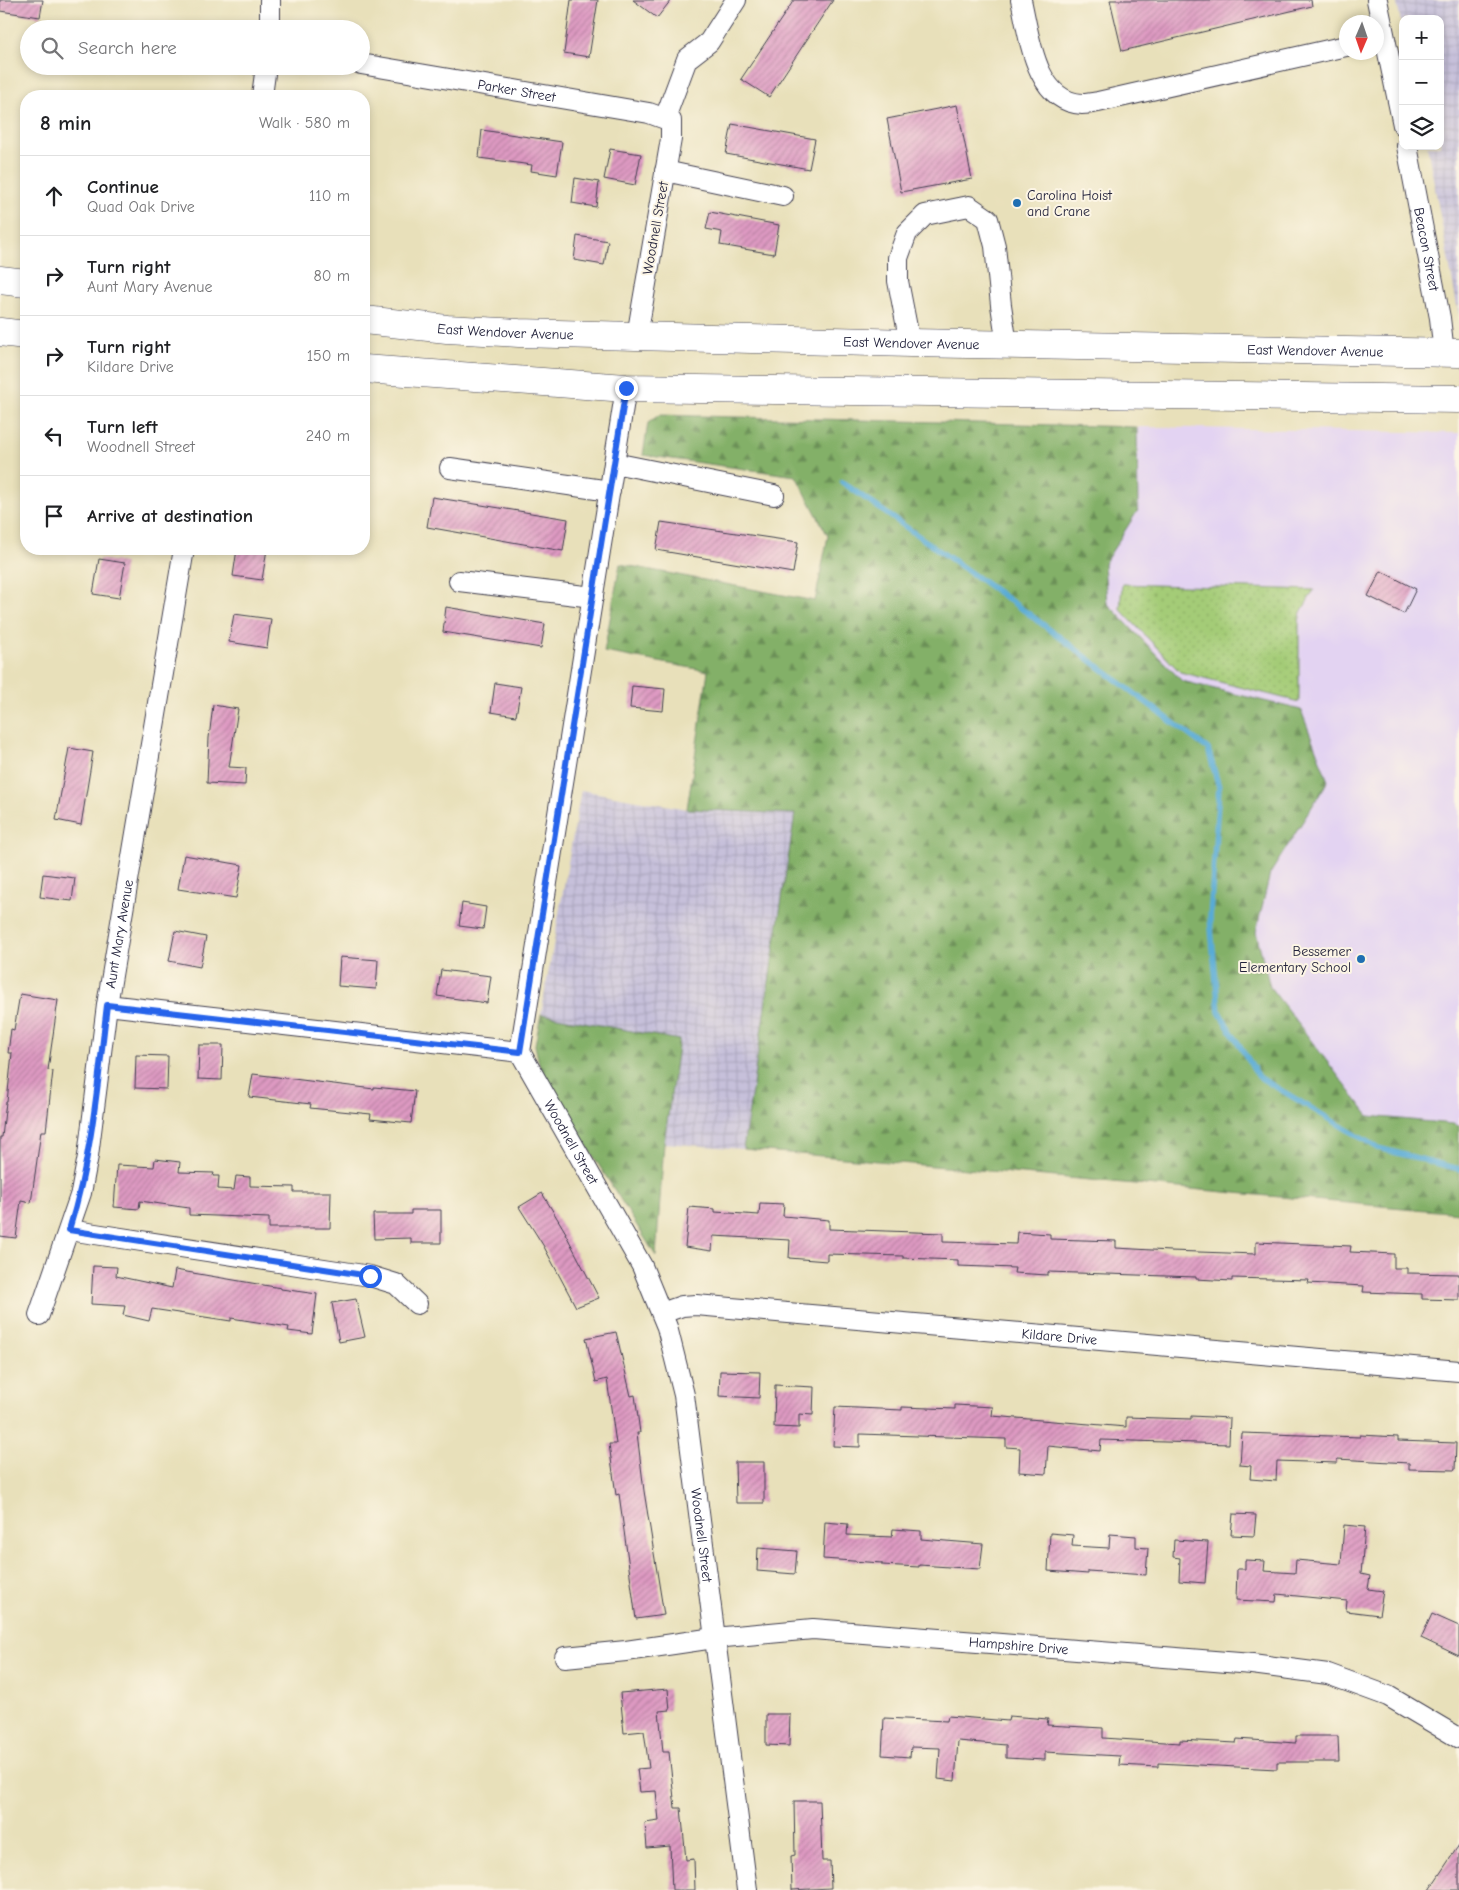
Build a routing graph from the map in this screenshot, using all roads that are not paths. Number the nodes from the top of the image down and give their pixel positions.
1 (270, 0) edge
2 (736, 0) edge
3 (1021, 0) edge
4 (1377, 0) edge
5 (1379, 15) edge
6 (270, 20) edge
7 (1339, 48) edge
8 (1384, 51) edge
9 (370, 66) edge
10 (265, 75) edge
11 (263, 90) edge
12 (1399, 109) edge
13 (668, 119) junction
14 (1408, 150) edge
15 (665, 171) junction
16 (783, 196) dead end
17 (0, 280) edge
18 (20, 282) edge
19 (370, 321) edge
20 (0, 332) edge
21 (20, 334) edge
22 (637, 336) junction
23 (910, 343) junction
24 (1008, 345) junction
25 (1452, 353) edge
26 (370, 369) edge
27 (626, 388) junction
28 (1459, 399) edge
29 (614, 463) junction
30 (450, 468) dead end
31 (610, 492) junction
32 (774, 495) dead end
33 (183, 555) edge
34 (459, 580) dead end
35 (593, 597) junction
36 (107, 1005) junction
37 (520, 1052) junction
38 (69, 1230) junction
39 (417, 1304) dead end
40 (662, 1313) junction
41 (39, 1315) dead end
42 (1459, 1371) edge
43 (714, 1638) junction
44 (565, 1657) dead end
45 (1459, 1738) edge
46 (747, 1890) edge

1 - 6 street
2 - 13 street, Woodnell Street
3 - 7 street
4 - 5 street
8 - 12 street
9 - 13 street, Parker Street
10 - 11 street
13 - 15 street, Woodnell Street
14 - 25 street, Beacon Street
15 - 16 street
15 - 22 street, Woodnell Street
17 - 18 highway
19 - 22 highway, East Wendover Avenue
20 - 21 highway
22 - 23 highway, East Wendover Avenue
23 - 24 highway, East Wendover Avenue
23 - 24 street
24 - 25 highway, East Wendover Avenue
26 - 27 highway
27 - 28 highway
27 - 29 street
29 - 31 street
29 - 32 street
30 - 31 street
31 - 35 street
33 - 36 street, Aunt Mary Avenue
34 - 35 street
35 - 37 street
36 - 37 street
36 - 38 street, Aunt Mary Avenue
37 - 40 street, Woodnell Street
38 - 39 street
38 - 41 street, Aunt Mary Avenue
40 - 42 street, Kildare Drive
40 - 43 street, Woodnell Street
43 - 44 street, Hampshire Drive
43 - 45 street, Hampshire Drive
43 - 46 street, Woodnell Street

